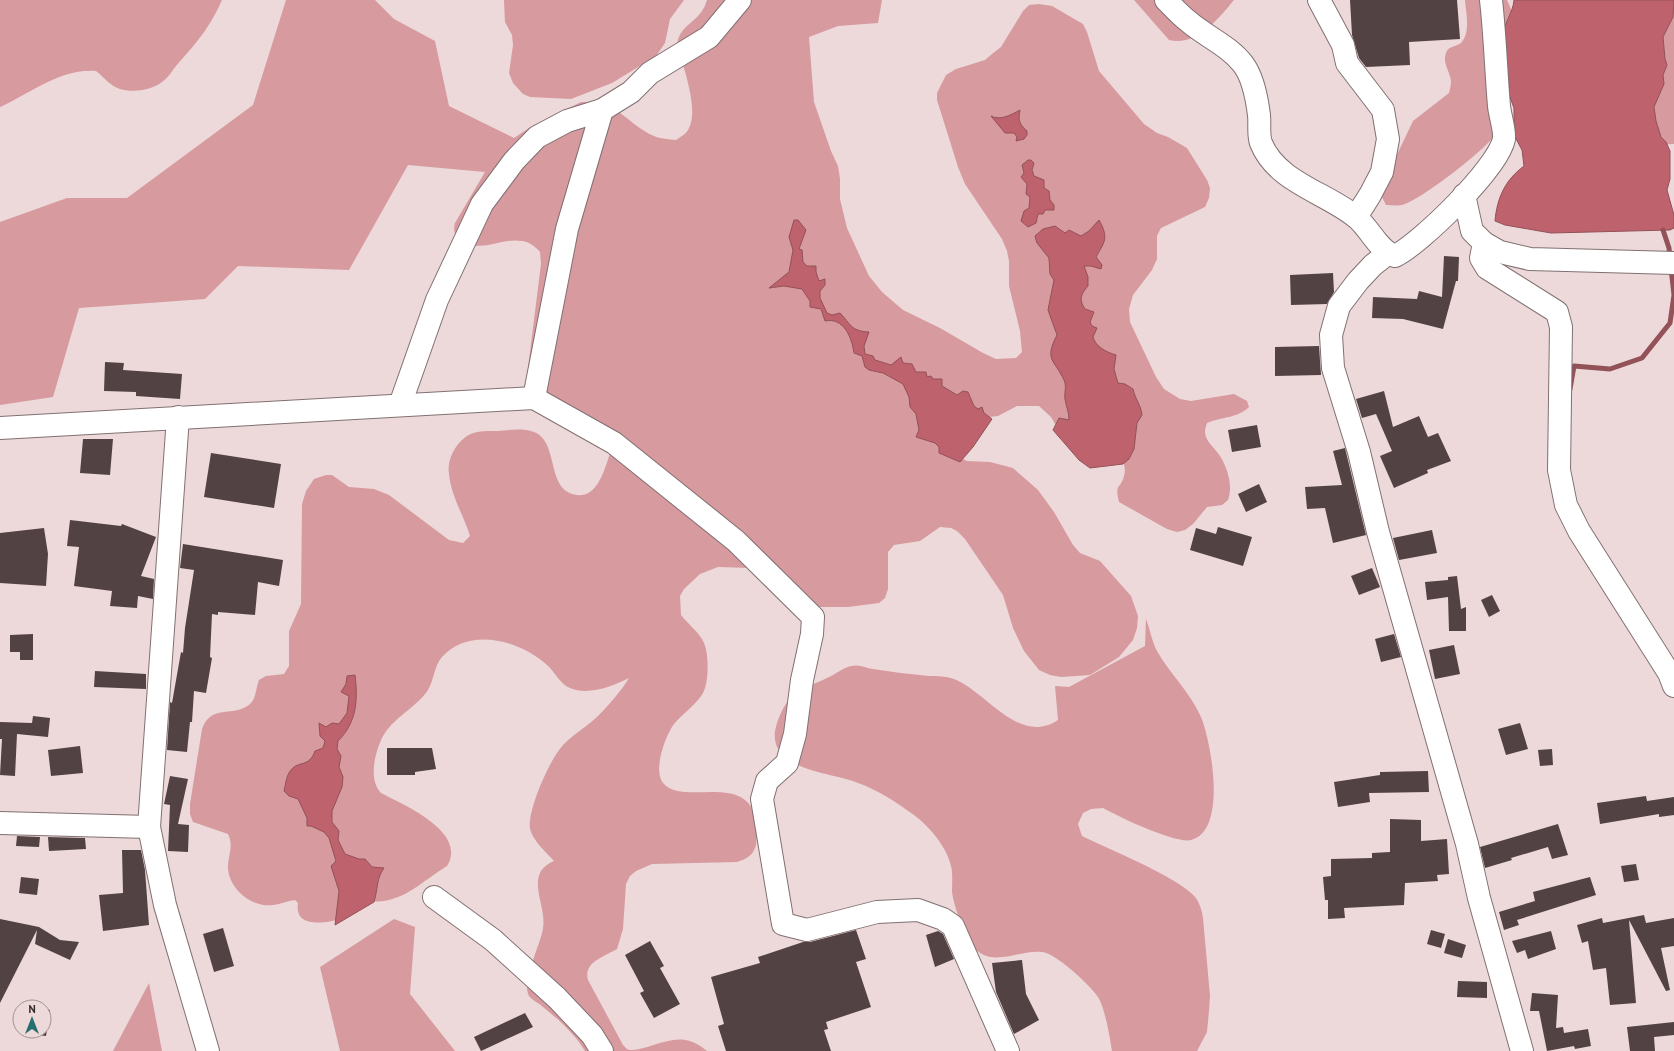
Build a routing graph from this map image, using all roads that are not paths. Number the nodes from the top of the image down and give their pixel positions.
1 (740, 0) edge
2 (1166, 0) edge
3 (1319, 0) edge
4 (1491, 0) edge
5 (602, 110) junction
6 (1464, 195) junction
7 (1356, 216) junction
8 (1484, 243) junction
9 (1387, 254) junction
10 (1674, 263) edge
11 (534, 398) junction
12 (400, 405) junction
13 (178, 418) junction
14 (0, 428) edge
15 (1674, 686) edge
16 (0, 823) edge
17 (149, 827) junction
18 (434, 897) dead end
19 (208, 1051) edge
20 (602, 1051) edge
21 (1008, 1051) edge
22 (1522, 1051) edge

1 - 5 street
2 - 7 street
3 - 7 street
4 - 6 street
5 - 11 street
5 - 12 street
6 - 8 street
6 - 9 street
7 - 9 street
8 - 10 street
8 - 15 street
9 - 22 street
11 - 12 street
11 - 21 street
12 - 13 street
13 - 14 street
13 - 17 street
16 - 17 street
17 - 19 street
18 - 20 street

